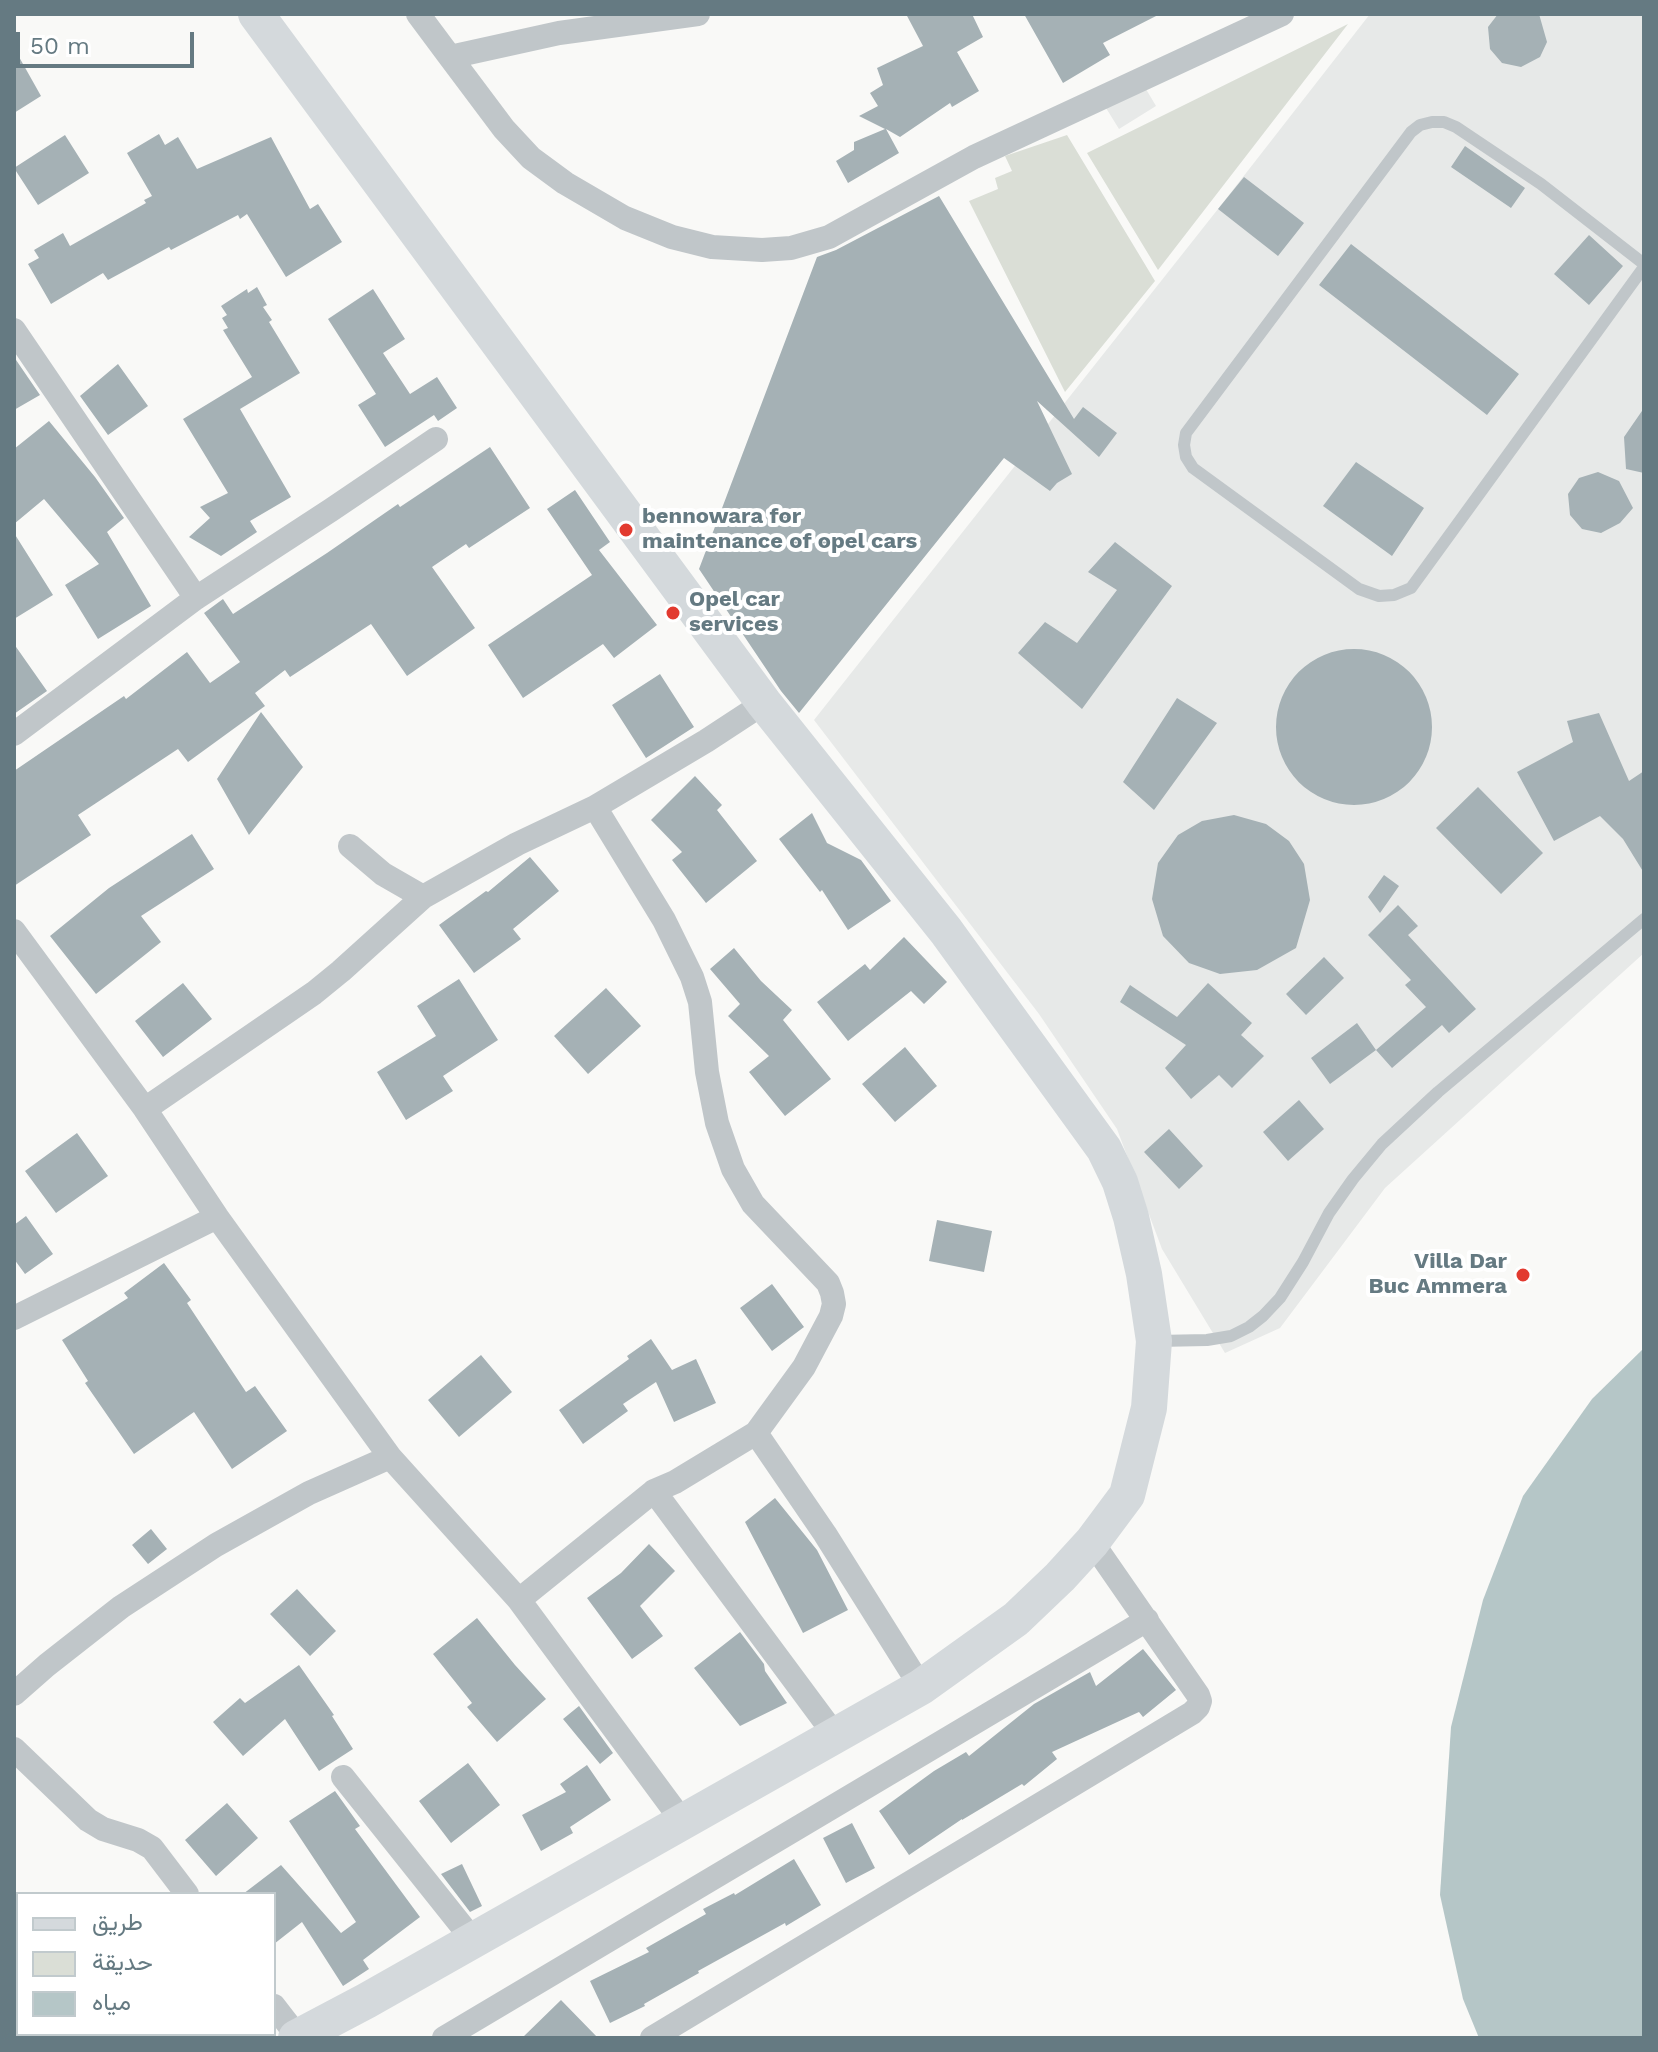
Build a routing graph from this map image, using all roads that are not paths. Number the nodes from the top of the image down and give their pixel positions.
1 (256, 14) edge
2 (418, 14) edge
3 (698, 14) edge
4 (1282, 14) edge
5 (450, 57) junction
6 (1644, 265) edge
7 (14, 330) edge
8 (436, 439) dead end
9 (196, 598) junction
10 (764, 703) junction
11 (14, 734) edge
12 (595, 807) junction
13 (350, 846) dead end
14 (423, 897) junction
15 (1644, 919) edge
16 (14, 931) edge
17 (145, 1109) junction
18 (217, 1217) junction
19 (14, 1318) edge
20 (1154, 1341) junction
21 (756, 1433) junction
22 (390, 1457) junction
23 (654, 1491) junction
24 (1092, 1542) junction
25 (519, 1600) junction
26 (1147, 1620) junction
27 (921, 1687) junction
28 (14, 1694) edge
29 (835, 1735) junction
30 (14, 1749) edge
31 (343, 1777) dead end
32 (683, 1822) junction
33 (185, 1892) edge
34 (473, 1940) junction
35 (276, 2009) edge
36 (297, 2038) edge
37 (444, 2038) edge
38 (652, 2038) edge

1 - 10 street
2 - 5 street
3 - 5 street
4 - 5 street
6 - 6 lane
7 - 9 street
8 - 9 street
9 - 11 street
10 - 12 street
10 - 20 street
12 - 14 street
12 - 21 street
13 - 14 street
14 - 17 street
15 - 20 lane
16 - 17 street
17 - 18 street
18 - 19 street
18 - 22 street
20 - 24 street
21 - 23 street
21 - 27 street
22 - 25 street
22 - 28 street
23 - 25 street
23 - 29 street
24 - 26 street
24 - 27 street
25 - 32 street
26 - 37 street
26 - 38 street
27 - 29 street
29 - 32 street
30 - 33 street
31 - 34 street
32 - 34 street
34 - 36 street
35 - 36 street

